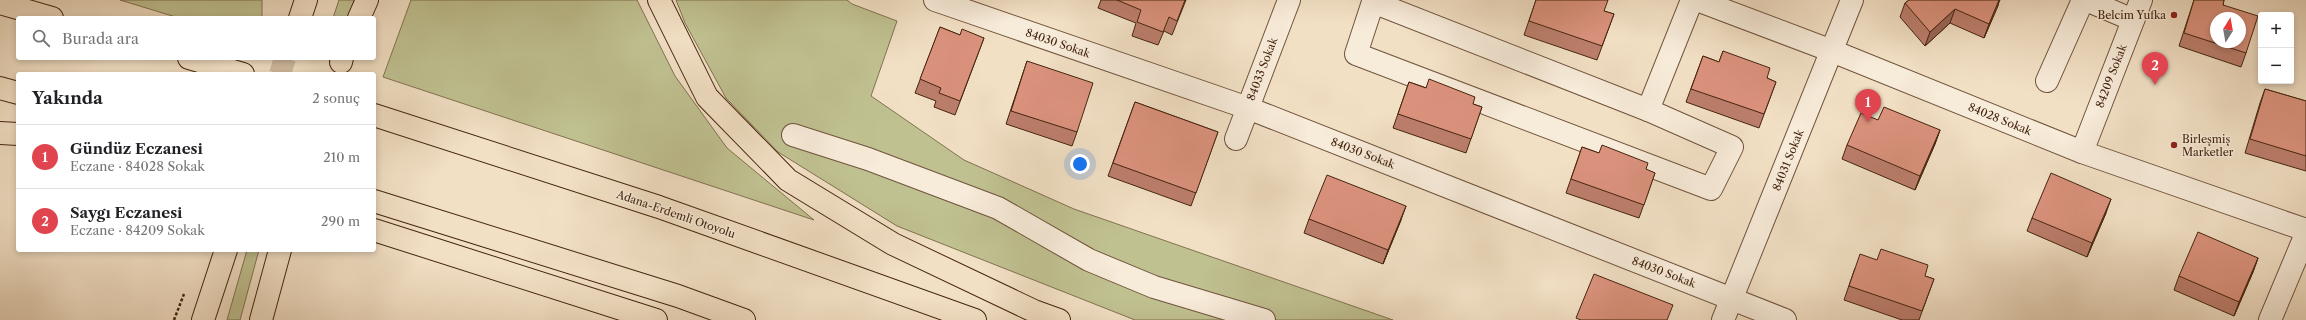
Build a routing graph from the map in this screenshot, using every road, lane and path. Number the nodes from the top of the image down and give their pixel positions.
1 (306, 0) edge
2 (367, 0) edge
3 (659, 0) edge
4 (935, 0) edge
5 (1289, 0) edge
6 (1692, 0) edge
7 (1697, 0) edge
8 (1852, 0) edge
9 (2083, 0) edge
10 (2086, 0) edge
11 (2141, 0) edge
12 (0, 3) edge
13 (45, 16) edge
14 (301, 16) edge
15 (360, 16) edge
16 (2133, 20) junction
17 (1832, 51) junction
18 (196, 60) edge
19 (237, 72) edge
20 (2047, 81) dead end
21 (0, 88) edge
22 (16, 92) edge
23 (1248, 108) junction
24 (1648, 110) junction
25 (376, 116) edge
26 (0, 133) edge
27 (16, 134) edge
28 (794, 135) dead end
29 (1236, 139) dead end
30 (2082, 152) junction
31 (376, 202) edge
32 (2306, 230) edge
33 (376, 231) edge
34 (2306, 234) edge
35 (225, 252) edge
36 (279, 252) edge
37 (1732, 298) junction
38 (203, 320) edge
39 (261, 320) edge
40 (656, 320) edge
41 (744, 320) edge
42 (975, 320) edge
43 (1059, 320) edge
44 (1264, 320) edge
45 (1723, 320) edge
46 (1785, 320) edge
47 (2270, 320) edge

1 - 14 main road
2 - 15 main road
3 - 43 main road
4 - 23 street, 84030 Sokak
5 - 23 street, 84033 Sokak
6 - 24 street
7 - 17 street, 84028 Sokak
8 - 17 street, 84031 Sokak
9 - 20 street
10 - 16 street
11 - 16 street, 84209 Sokak
12 - 13 main road
16 - 30 street, 84209 Sokak
17 - 30 street, 84028 Sokak
17 - 37 street, 84031 Sokak
18 - 19 main road
21 - 22 main road
23 - 29 street, 84033 Sokak
23 - 37 street, 84030 Sokak
24 - 24 street
25 - 42 main road, Adana-Erdemli Otoyolu
26 - 27 main road
28 - 44 street
30 - 32 street, 84028 Sokak
31 - 41 main road
33 - 40 main road
34 - 47 street
35 - 38 main road
36 - 39 main road
37 - 45 street, 84031 Sokak
37 - 46 street, 84030 Sokak

